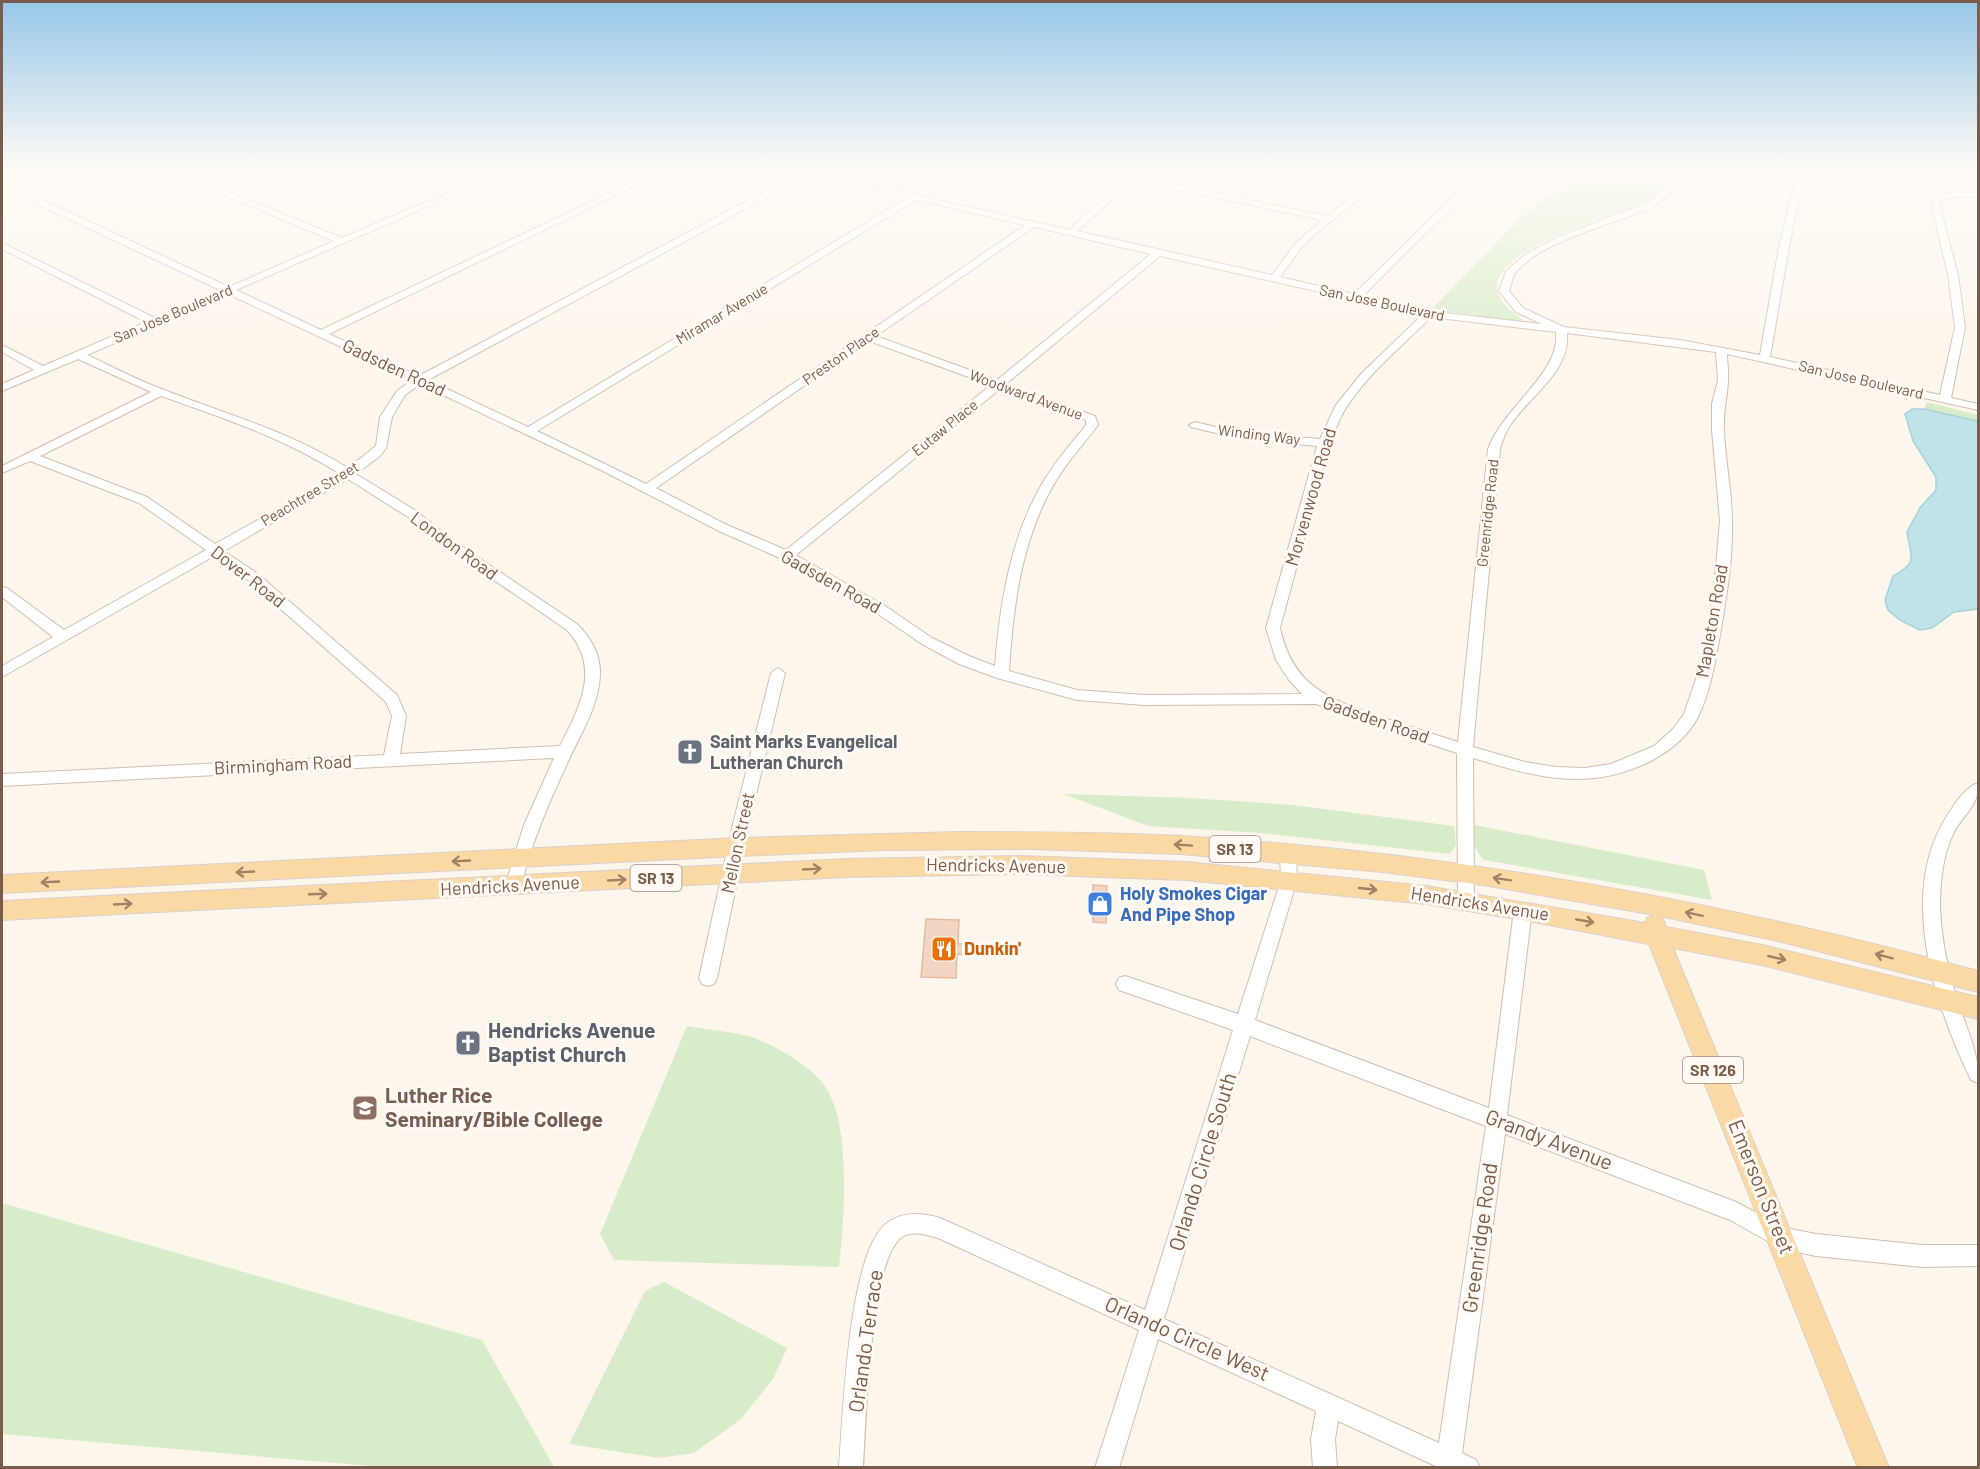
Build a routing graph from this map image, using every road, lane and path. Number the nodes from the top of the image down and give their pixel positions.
1 (115, 238) edge
2 (330, 238) edge
3 (351, 238) edge
4 (522, 238) edge
5 (685, 238) edge
6 (848, 238) edge
7 (1014, 238) edge
8 (1090, 238) edge
9 (1308, 238) edge
10 (1416, 238) edge
11 (1568, 238) edge
12 (1786, 238) edge
13 (1944, 238) edge
14 (341, 242) junction
15 (2, 246) edge
16 (1158, 253) junction
17 (1274, 279) junction
18 (227, 291) junction
19 (1355, 298) junction
20 (1430, 314) junction
21 (154, 322) junction
22 (1561, 329) junction
23 (320, 334) junction
24 (868, 337) junction
25 (2, 348) edge
26 (1722, 349) junction
27 (78, 355) junction
28 (1766, 358) junction
29 (42, 370) junction
30 (419, 380) junction
31 (998, 385) junction
32 (2, 388) edge
33 (160, 392) junction
34 (1945, 399) junction
35 (1978, 407) edge
36 (1195, 425) dead end
37 (529, 431) junction
38 (1324, 443) junction
39 (29, 456) junction
40 (2, 470) edge
41 (348, 474) junction
42 (648, 488) junction
43 (214, 550) junction
44 (787, 556) junction
45 (2, 591) edge
46 (63, 637) junction
47 (2, 672) edge
48 (778, 674) dead end
49 (1002, 674) junction
50 (1318, 699) junction
51 (1465, 750) junction
52 (565, 752) junction
53 (392, 760) junction
54 (2, 780) edge
55 (1978, 789) edge
56 (909, 840) junction
57 (738, 846) junction
58 (1288, 854) junction
59 (519, 858) junction
60 (908, 866) junction
61 (278, 871) junction
62 (731, 873) junction
63 (1466, 874) junction
64 (88, 880) junction
65 (1289, 880) junction
66 (2, 884) edge
67 (513, 886) junction
68 (266, 896) junction
69 (1466, 901) junction
70 (1642, 904) junction
71 (78, 907) junction
72 (1523, 910) junction
73 (2, 911) edge
74 (1656, 934) junction
75 (1941, 970) junction
76 (708, 978) dead end
77 (1978, 981) edge
78 (1125, 984) dead end
79 (1947, 999) junction
80 (1978, 1008) edge
81 (1245, 1025) junction
82 (1978, 1074) edge
83 (1497, 1121) junction
84 (904, 1224) joint
85 (1782, 1238) junction
86 (1978, 1256) edge
87 (1152, 1323) junction
88 (1329, 1404) junction
89 (1459, 1463) edge
90 (851, 1467) edge
91 (1107, 1467) edge
92 (1324, 1467) edge
93 (1874, 1467) edge

1 - 18 street, Gadsden Road
2 - 14 street
3 - 14 street, San Jose Boulevard
4 - 23 street
5 - 30 street, Peachtree Street
6 - 37 street, Miramar Avenue
7 - 24 street, Preston Place
8 - 16 street, San Jose Boulevard
9 - 17 street
10 - 19 street
11 - 22 street
12 - 28 street
13 - 34 street
14 - 18 street, San Jose Boulevard
15 - 21 street
16 - 17 street, San Jose Boulevard
16 - 31 street, Eutaw Place
17 - 19 street, San Jose Boulevard
18 - 21 street, San Jose Boulevard
18 - 23 street, Gadsden Road
19 - 20 street, San Jose Boulevard
20 - 22 street, San Jose Boulevard
20 - 38 street, Morvenwood Road
21 - 27 street, San Jose Boulevard
22 - 26 street, San Jose Boulevard
22 - 51 street, Greenridge Road
23 - 30 street, Gadsden Road
24 - 31 street, Woodward Avenue
24 - 42 street, Preston Place
25 - 29 street
26 - 28 street, San Jose Boulevard
26 - 51 street, Mapleton Road
27 - 29 street, San Jose Boulevard
27 - 33 street, London Road
28 - 34 street, San Jose Boulevard
29 - 32 street, San Jose Boulevard
30 - 37 street, Gadsden Road
30 - 41 street, Peachtree Street
31 - 44 street, Eutaw Place
31 - 49 street, Woodward Avenue
33 - 39 street
33 - 41 street, London Road
34 - 35 street, San Jose Boulevard
36 - 38 street, Winding Way
37 - 42 street, Gadsden Road
38 - 50 street, Morvenwood Road
39 - 40 street
39 - 43 street, Dover Road
41 - 43 street, Peachtree Street
41 - 52 street, London Road
42 - 44 street, Gadsden Road
43 - 46 street, Peachtree Street
43 - 53 street, Dover Road
44 - 49 street, Gadsden Road
45 - 46 street
46 - 47 street, Peachtree Street
48 - 57 street, Mellon Street
49 - 50 street, Gadsden Road
50 - 51 street, Gadsden Road
51 - 63 street, Greenridge Road
52 - 53 street, Birmingham Road
52 - 59 street, London Road
53 - 54 street, Birmingham Road
55 - 75 street
56 - 57 main road, Hendricks Avenue / SR 13
58 -> 56 main road, Hendricks Avenue / SR 13
56 - 60 main road
57 - 59 main road, Hendricks Avenue / SR 13
57 - 62 street, Mellon Street
58 - 63 main road, Hendricks Avenue / SR 13
58 - 65 street, Orlando Circle South
59 -> 61 main road, Hendricks Avenue / SR 13
59 - 67 street, London Road
62 -> 60 main road, Hendricks Avenue / SR 13
60 - 65 main road, Hendricks Avenue / SR 13
61 -> 64 main road, Hendricks Avenue / SR 13
61 - 68 main road
67 -> 62 main road, Hendricks Avenue / SR 13
62 - 76 street, Mellon Street
63 - 69 street, Greenridge Road
70 -> 63 main road, Hendricks Avenue / SR 13
64 -> 66 main road, Hendricks Avenue / SR 13
64 - 71 main road
65 -> 69 main road, Hendricks Avenue / SR 13
65 - 81 street, Orlando Circle South
68 -> 67 main road, Hendricks Avenue / SR 13
71 -> 68 main road, Hendricks Avenue / SR 13
69 - 72 main road, Hendricks Avenue / SR 13
70 - 72 main road
70 - 74 main road, Emerson Street / SR 126
75 -> 70 main road, Hendricks Avenue / SR 13
71 - 73 main road, Hendricks Avenue / SR 13
72 -> 74 main road, Hendricks Avenue / SR 13
72 - 83 street, Greenridge Road
74 -> 79 main road, Hendricks Avenue / SR 13
74 - 85 main road, Emerson Street / SR 126
75 - 77 main road, Hendricks Avenue / SR 13
75 - 79 street
78 - 81 street, Grandy Avenue
79 - 80 main road, Hendricks Avenue / SR 13
79 - 82 street
81 - 83 street, Grandy Avenue
81 - 87 street, Orlando Circle South
83 - 85 street, Grandy Avenue
83 - 89 street, Greenridge Road
84 - 87 street, Orlando Circle West
84 - 90 street, Orlando Terrace
85 - 86 street, Grandy Avenue
85 - 93 main road, Emerson Street / SR 126
87 - 88 street, Orlando Circle West
87 - 91 street, Orlando Circle South
88 - 89 street, Orlando Circle West
88 - 92 street

